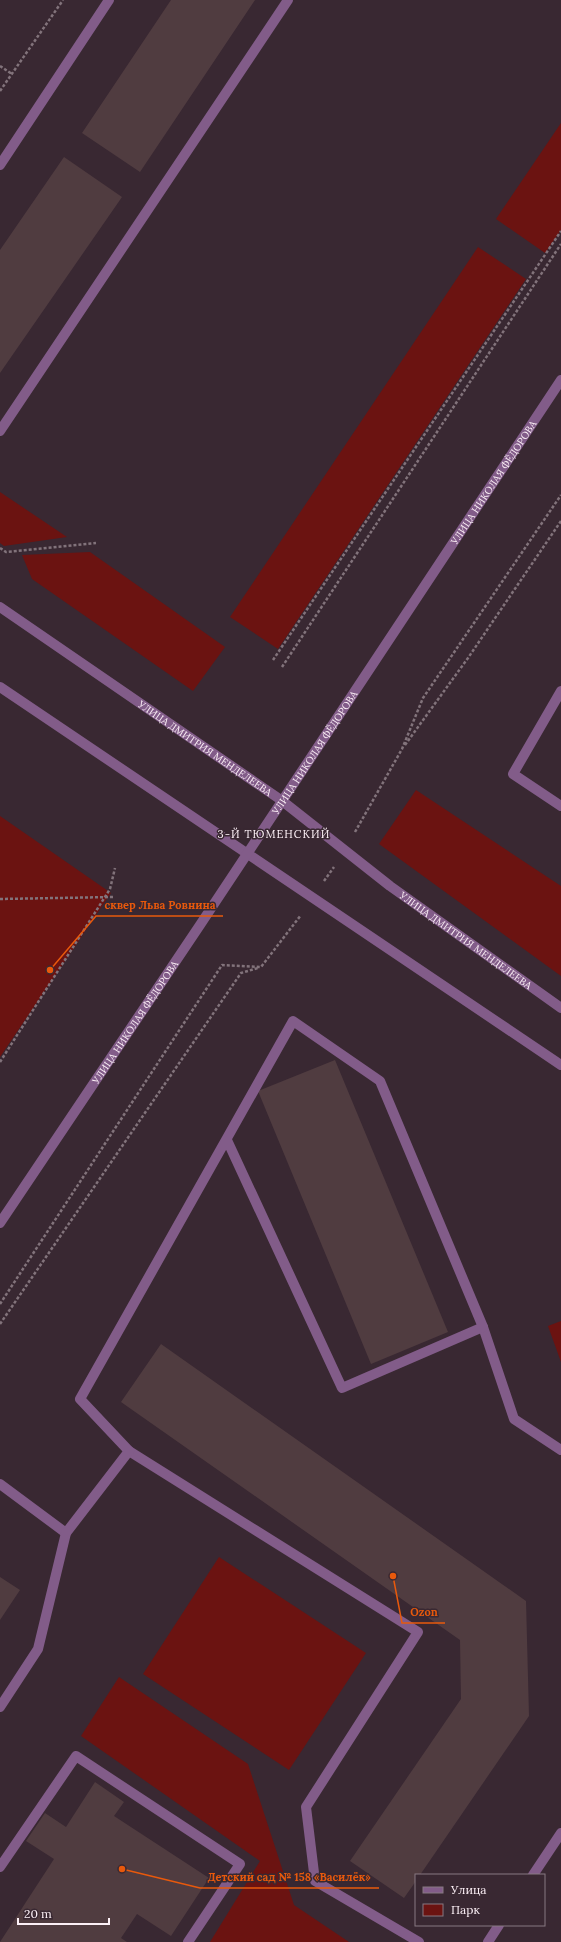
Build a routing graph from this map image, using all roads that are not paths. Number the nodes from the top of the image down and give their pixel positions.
1 (109, 0) edge
2 (288, 0) edge
3 (0, 165) edge
4 (561, 380) edge
5 (0, 431) edge
6 (0, 607) edge
7 (0, 687) edge
8 (561, 691) edge
9 (282, 800) junction
10 (561, 806) edge
11 (247, 852) junction
12 (561, 1008) edge
13 (561, 1065) edge
14 (227, 1140) junction
15 (0, 1223) edge
16 (483, 1327) junction
17 (561, 1450) edge
18 (129, 1451) junction
19 (0, 1484) edge
20 (66, 1533) junction
21 (0, 1707) edge
22 (560, 1835) edge
23 (0, 1867) edge
24 (534, 1874) edge
25 (498, 1926) edge
26 (188, 1942) edge
27 (419, 1942) edge
28 (488, 1942) edge

1 - 3 street
2 - 5 street
4 - 9 street, УЛИЦА НИКОЛАЯ ФЁДОРОВА
6 - 9 street, УЛИЦА ДМИТРИЯ МЕНДЕЛЕЕВА
7 - 11 street
8 - 10 street
9 - 11 street, УЛИЦА НИКОЛАЯ ФЁДОРОВА
9 - 12 street, УЛИЦА ДМИТРИЯ МЕНДЕЛЕЕВА
11 - 13 street
11 - 15 street, УЛИЦА НИКОЛАЯ ФЁДОРОВА
14 - 16 street
14 - 16 street
14 - 18 street
16 - 17 street
18 - 20 street
18 - 27 street
19 - 20 street
20 - 21 street
22 - 24 street
23 - 26 street
25 - 28 street

